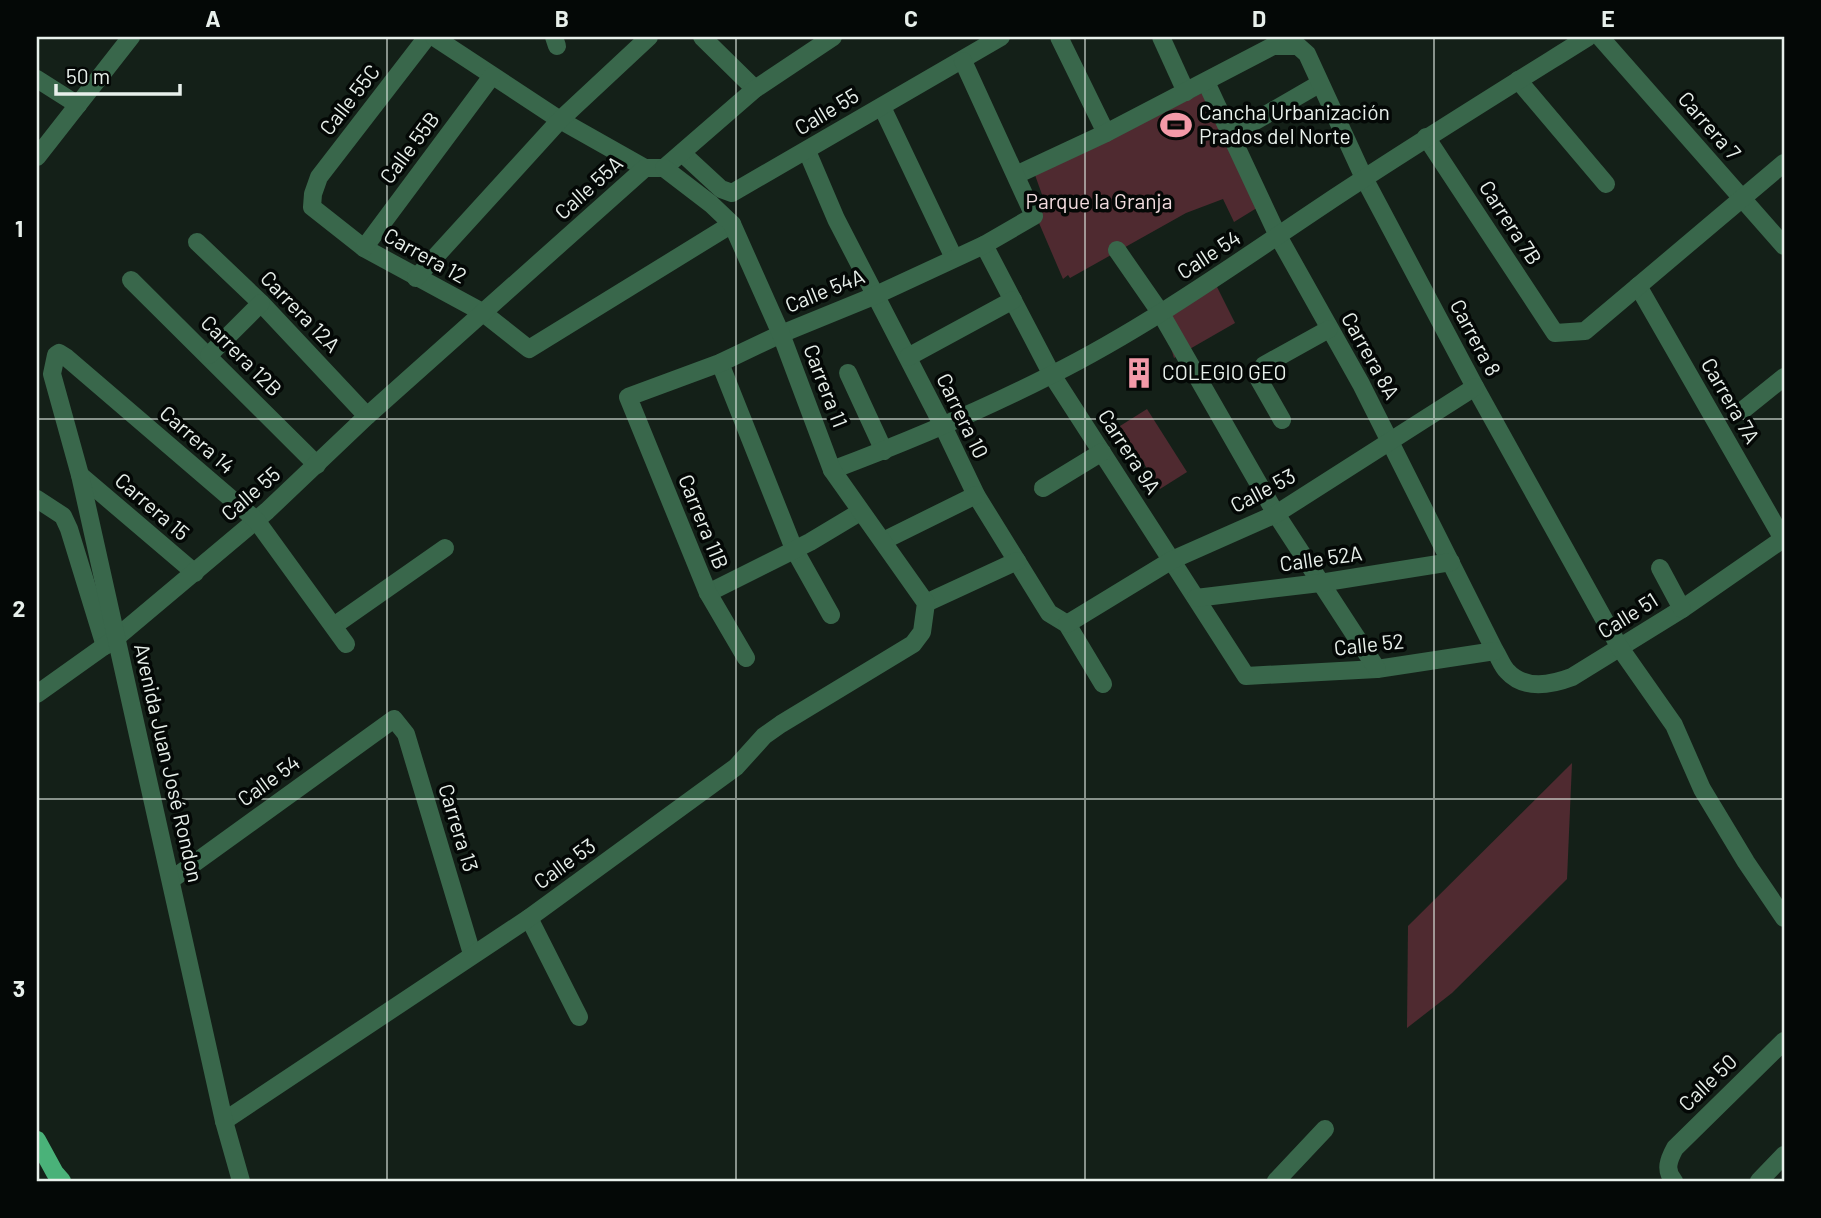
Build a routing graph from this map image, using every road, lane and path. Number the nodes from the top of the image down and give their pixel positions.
1 (131, 37) edge
2 (427, 37) edge
3 (434, 37) edge
4 (649, 37) edge
5 (702, 37) edge
6 (832, 37) edge
7 (1001, 37) edge
8 (1059, 37) edge
9 (1161, 37) edge
10 (1588, 37) edge
11 (1600, 37) edge
12 (1271, 41) edge
13 (963, 61) junction
14 (492, 76) junction
15 (37, 79) edge
16 (1518, 80) junction
17 (1206, 82) junction
18 (1319, 84) junction
19 (755, 89) junction
20 (1186, 92) junction
21 (78, 105) junction
22 (881, 107) junction
23 (560, 120) junction
24 (1106, 133) junction
25 (1231, 135) junction
26 (1426, 137) junction
27 (807, 150) junction
28 (682, 153) junction
29 (37, 157) edge
30 (1784, 163) edge
31 (645, 168) junction
32 (664, 168) junction
33 (1016, 175) junction
34 (1364, 178) junction
35 (1606, 184) dead end
36 (313, 194) joint
37 (1742, 198) junction
38 (732, 224) junction
39 (1278, 236) junction
40 (197, 242) dead end
41 (984, 245) junction
42 (1784, 246) edge
43 (364, 248) junction
44 (1117, 250) dead end
45 (954, 258) junction
46 (416, 278) junction
47 (131, 280) dead end
48 (1638, 286) junction
49 (874, 296) junction
50 (1013, 300) junction
51 (261, 303) junction
52 (482, 312) junction
53 (1160, 312) junction
54 (1329, 329) junction
55 (781, 334) junction
56 (56, 355) joint
57 (209, 355) junction
58 (908, 357) junction
59 (720, 363) junction
60 (848, 373) dead end
61 (1052, 375) junction
62 (1784, 377) edge
63 (1475, 387) junction
64 (628, 397) joint
65 (1743, 410) dead end
66 (368, 416) junction
67 (1282, 420) dead end
68 (943, 426) junction
69 (1389, 441) junction
70 (884, 451) junction
71 (1102, 452) junction
72 (317, 465) junction
73 (832, 470) junction
74 (80, 475) junction
75 (1043, 488) dead end
76 (976, 495) junction
77 (37, 499) edge
78 (860, 512) junction
79 (1276, 514) junction
80 (256, 520) junction
81 (1783, 539) edge
82 (883, 541) junction
83 (445, 548) dead end
84 (794, 549) junction
85 (1172, 560) junction
86 (1017, 561) junction
87 (1451, 562) junction
88 (1660, 568) dead end
89 (195, 573) junction
90 (1320, 583) junction
91 (708, 593) junction
92 (1196, 598) junction
93 (926, 603) junction
94 (1682, 609) junction
95 (831, 614) dead end
96 (1067, 624) junction
97 (335, 625) junction
98 (111, 642) junction
99 (346, 644) dead end
100 (1620, 648) junction
101 (1495, 651) junction
102 (746, 658) dead end
103 (1377, 669) junction
104 (1246, 676) joint
105 (1103, 684) dead end
106 (37, 694) edge
107 (394, 719) joint
108 (171, 880) junction
109 (529, 918) junction
110 (1784, 918) edge
111 (472, 954) junction
112 (579, 1017) dead end
113 (1784, 1041) edge
114 (224, 1121) junction
115 (1325, 1129) dead end
116 (37, 1140) edge
117 (1784, 1155) edge
118 (62, 1181) edge
119 (241, 1181) edge
120 (1276, 1181) edge
121 (1674, 1181) edge
122 (1759, 1181) edge

1 - 21 street
2 - 36 street, Calle 55C
3 - 14 street
4 - 23 street
5 - 19 street
6 - 19 street
7 - 13 street, Calle 55
8 - 24 street
9 - 20 street
10 - 16 street, Calle 54
11 - 37 street, Carrera 7
12 - 17 street
12 - 18 street, Carrera 8
13 - 22 street, Calle 55
13 - 33 street
14 - 23 street
14 - 43 street, Calle 55B
15 - 21 street
16 - 26 street, Calle 54
16 - 35 street
17 - 20 street
17 - 25 street, Carrera 8A
18 - 25 street
18 - 34 street, Carrera 8
19 - 28 street
20 - 24 street
21 - 29 street
22 - 27 street, Calle 55
22 - 45 street
23 - 31 street
23 - 46 street
24 - 33 street
25 - 39 street, Carrera 8A
26 - 34 street, Calle 54
26 - 48 street, Carrera 7B
27 - 28 street, Calle 55
27 - 49 street, Carrera 10
28 - 32 street
30 - 37 street
31 - 32 street, Calle 55A
31 - 52 street, Calle 55A
32 - 38 street, Carrera 11
33 - 41 street, Calle 54A
34 - 39 street, Calle 54
34 - 63 street, Carrera 8
36 - 43 street, Carrera 12
37 - 42 street, Carrera 7
37 - 48 street
38 - 52 street, Carrera 12
38 - 55 street, Carrera 11
39 - 53 street, Calle 54
39 - 54 street, Carrera 8A
40 - 51 street, Carrera 12A
41 - 45 street, Calle 54A
41 - 50 street, Carrera 9A
43 - 46 street, Carrera 12
44 - 53 street
45 - 49 street, Calle 54A
46 - 52 street, Carrera 12
47 - 57 street, Carrera 12B
48 - 81 street, Carrera 7A
49 - 55 street, Calle 54A
49 - 58 street, Carrera 10
50 - 58 street
50 - 61 street, Carrera 9A
51 - 57 street
51 - 66 street, Carrera 12A
52 - 66 street, Calle 55
53 - 61 street, Calle 54
53 - 79 street
54 - 67 street
54 - 69 street, Carrera 8A
55 - 59 street, Calle 54A
55 - 73 street, Carrera 11
56 - 74 street, Avenida Juan José Rondon
56 - 80 street, Carrera 14
57 - 72 street, Carrera 12B
58 - 68 street, Carrera 10
59 - 64 street, Calle 54A
59 - 84 street
60 - 70 street
61 - 68 street, Calle 54
61 - 71 street, Carrera 9A
62 - 65 street
63 - 69 street, Calle 53
63 - 100 street, Carrera 8
64 - 91 street, Carrera 11B
66 - 72 street, Calle 55
68 - 70 street, Calle 54
68 - 76 street, Carrera 10
69 - 79 street, Calle 53
69 - 87 street, Carrera 8A
70 - 73 street, Calle 54
71 - 75 street
71 - 85 street, Carrera 9A
72 - 80 street, Calle 55
73 - 78 street, Carrera 11
74 - 89 street, Carrera 15
74 - 98 street, Avenida Juan José Rondon
76 - 82 street
76 - 86 street, Carrera 10
77 - 98 street
78 - 82 street, Carrera 11
78 - 84 street
79 - 85 street, Calle 53
79 - 90 street
80 - 89 street, Calle 55
80 - 97 street, Carrera 14
81 - 94 street, Calle 51
82 - 93 street, Carrera 11
83 - 97 street
84 - 91 street
84 - 95 street
85 - 92 street, Carrera 9A
85 - 96 street, Calle 53
86 - 93 street
86 - 96 street, Carrera 10
87 - 90 street, Calle 52A
87 - 101 street, Carrera 8A
88 - 94 street
89 - 98 street, Calle 55
90 - 92 street, Calle 52A
90 - 103 street
91 - 102 street, Carrera 11B
92 - 104 street, Carrera 9A
93 - 109 street, Calle 53
94 - 100 street, Calle 51
96 - 105 street, Carrera 10
97 - 99 street, Carrera 14
98 - 106 street, Calle 55
98 - 108 street, Avenida Juan José Rondon
100 - 101 street, Calle 51
100 - 110 street, Carrera 8
101 - 103 street, Calle 52
103 - 104 street, Calle 52
107 - 108 street, Calle 54
107 - 111 street, Carrera 13
108 - 114 street, Avenida Juan José Rondon
109 - 111 street, Calle 53
109 - 112 street
111 - 114 street, Calle 53
113 - 121 street, Calle 50
114 - 119 street, Avenida Juan José Rondon
115 - 120 street
116 - 118 main road
117 - 122 street

